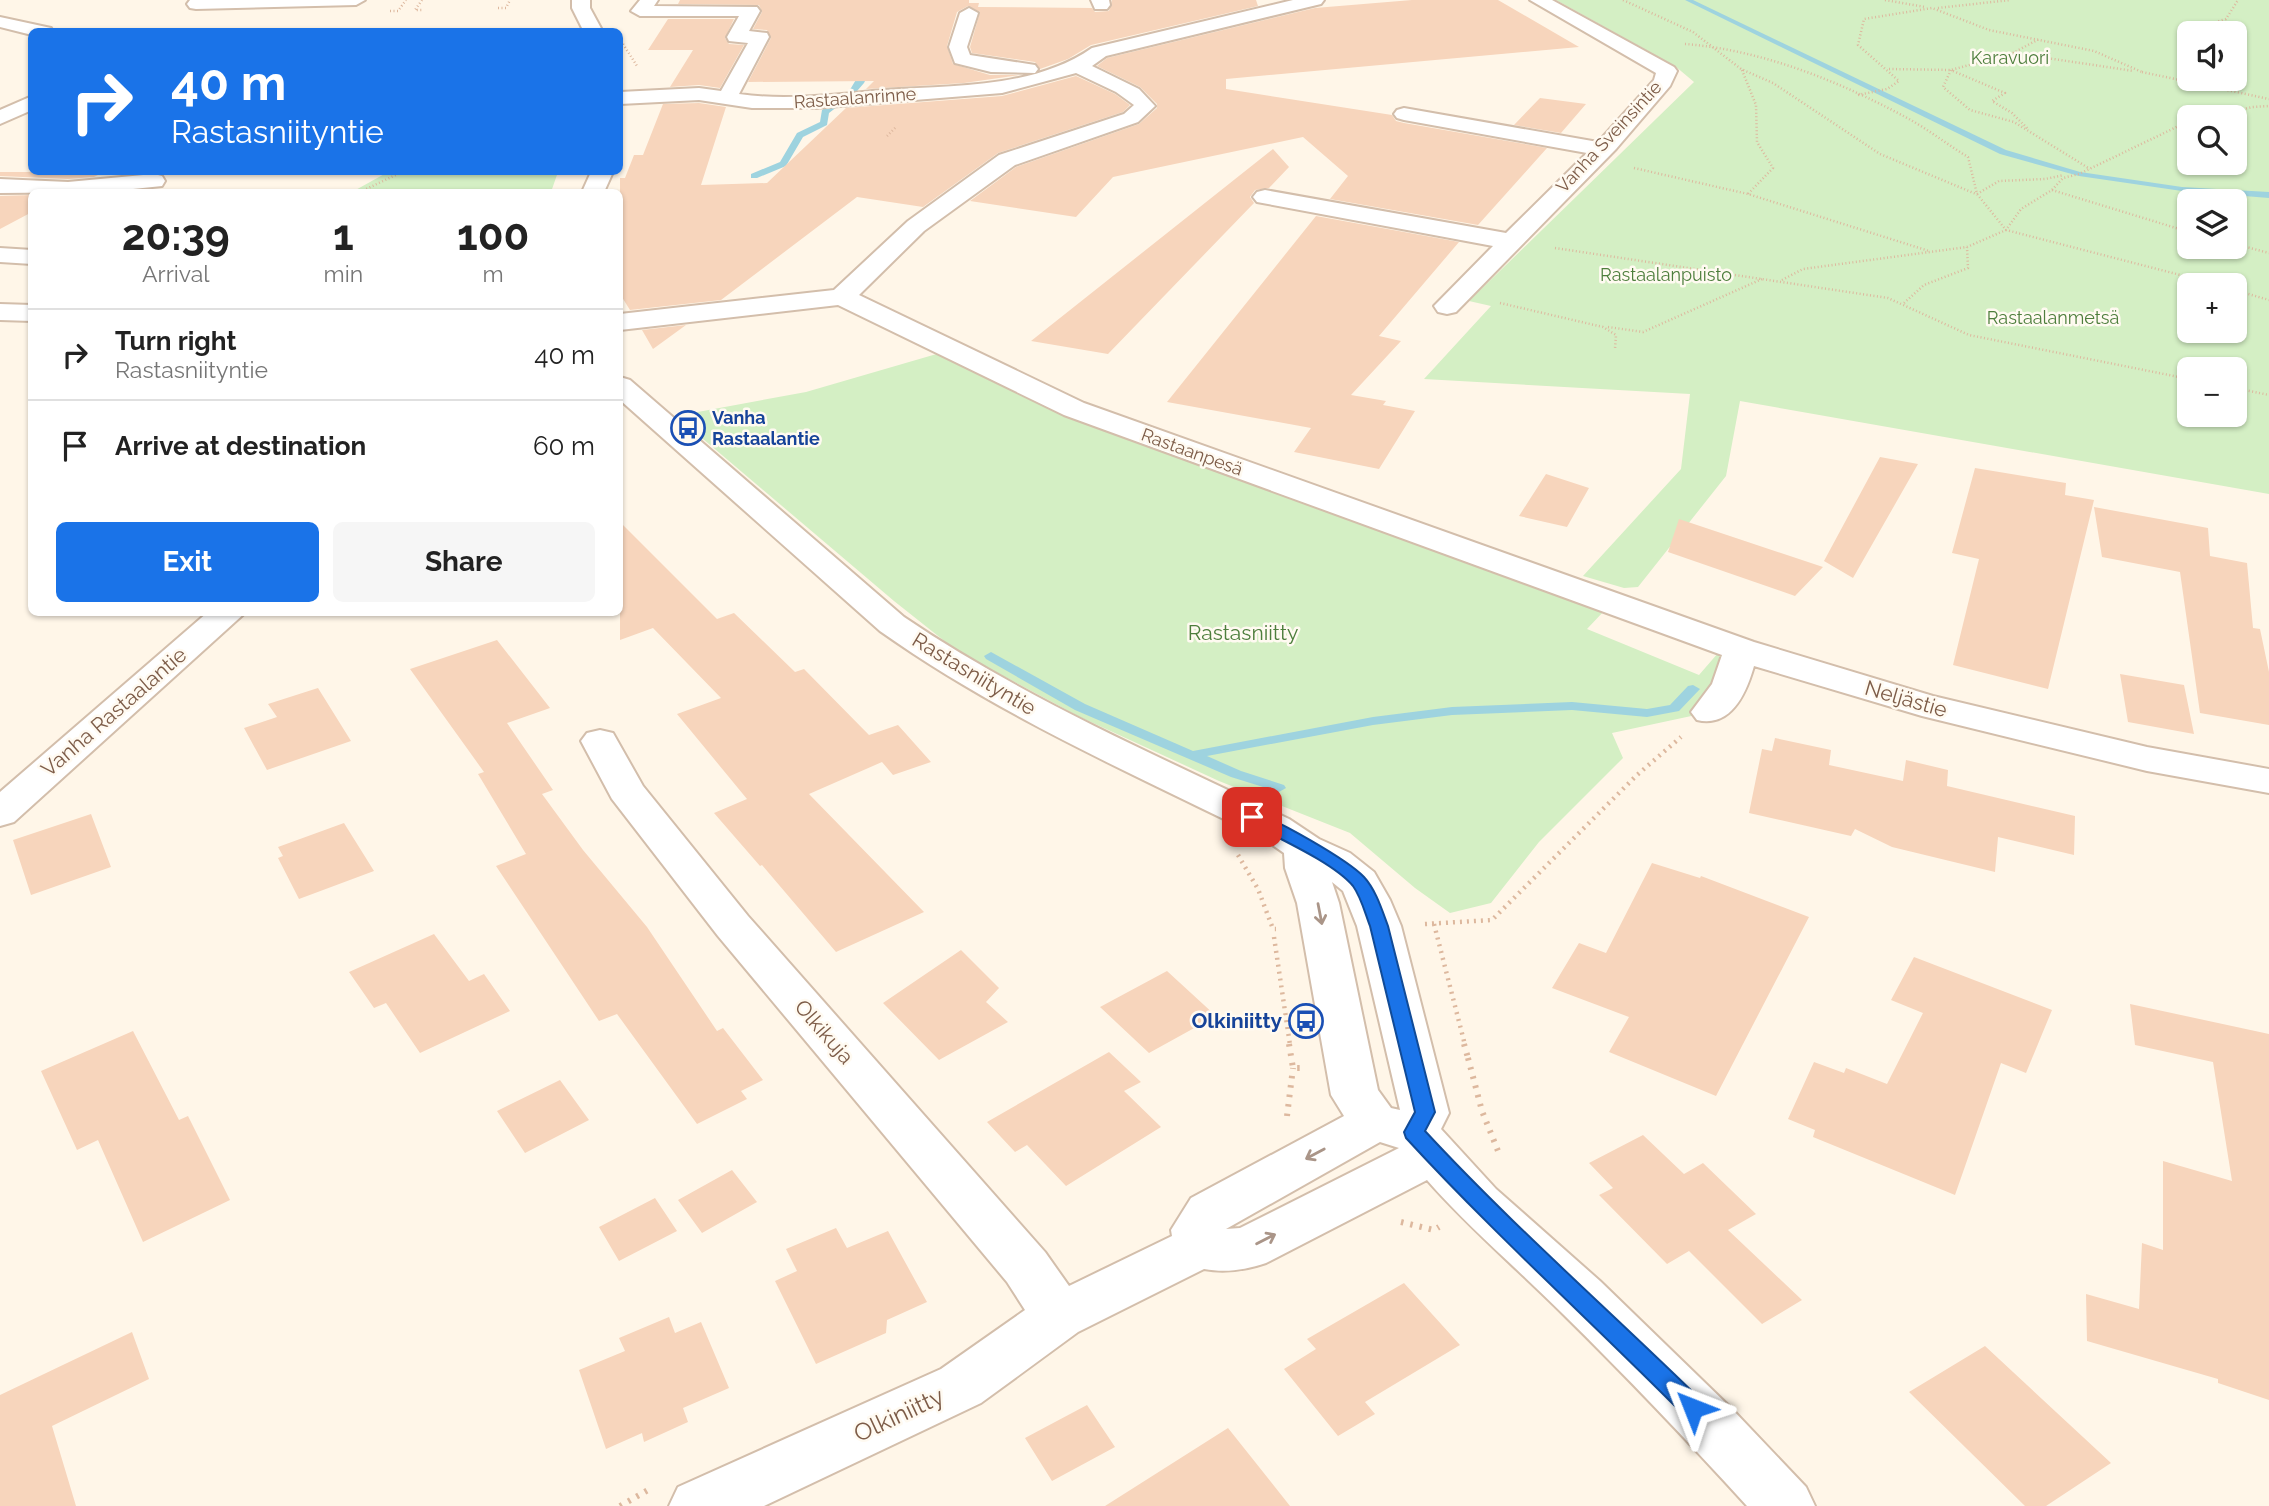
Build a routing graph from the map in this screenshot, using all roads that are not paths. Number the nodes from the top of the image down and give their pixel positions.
1 (356, 0) edge
2 (581, 0) edge
3 (649, 0) edge
4 (1315, 0) edge
5 (1539, 0) edge
6 (197, 4) dead end
7 (1273, 4) edge
8 (969, 13) dead end
9 (0, 22) edge
10 (28, 28) edge
11 (592, 28) edge
12 (1070, 69) junction
13 (624, 97) edge
14 (727, 99) junction
15 (28, 104) edge
16 (3, 114) edge
17 (1404, 114) dead end
18 (1598, 154) junction
19 (154, 181) dead end
20 (0, 186) edge
21 (1265, 197) dead end
22 (1508, 241) junction
23 (0, 256) edge
24 (28, 257) edge
25 (842, 297) junction
26 (1452, 300) road end
27 (0, 312) edge
28 (28, 313) edge
29 (623, 322) edge
30 (623, 389) edge
31 (1553, 582) joint
32 (224, 616) edge
33 (1741, 650) junction
34 (1710, 712) road end
35 (600, 741) dead end
36 (2269, 781) edge
37 (0, 813) edge
38 (1304, 848) junction
39 (1407, 1136) junction
40 (1200, 1247) junction
41 (1059, 1316) junction
42 (699, 1506) edge
43 (1786, 1506) edge

1 - 6 street
2 - 11 street
3 - 14 street
4 - 7 street
5 - 18 street, Vanha Sveinsintie
7 - 12 street
8 - 12 street
9 - 10 street
12 - 14 street, Rastaalanrinne
12 - 25 street
13 - 14 street, Rastaalanrinne
15 - 16 street
17 - 18 street
18 - 22 street, Vanha Sveinsintie
19 - 20 street
21 - 22 street
22 - 26 street, Vanha Sveinsintie
23 - 24 street
25 - 29 street
25 - 31 street, Rastaanpesä
27 - 28 street
30 - 38 street, Rastasniityntie
31 - 33 street, Neljästie
32 - 37 street, Vanha Rastaalantie
33 - 34 street
33 - 36 street, Neljästie
35 - 41 street, Olkikuja
38 -> 39 street
38 - 39 street, Rastasniityntie
40 -> 39 street
39 -> 40 street
39 - 43 street
40 - 41 street, Olkiniitty
41 - 42 street, Olkiniitty

